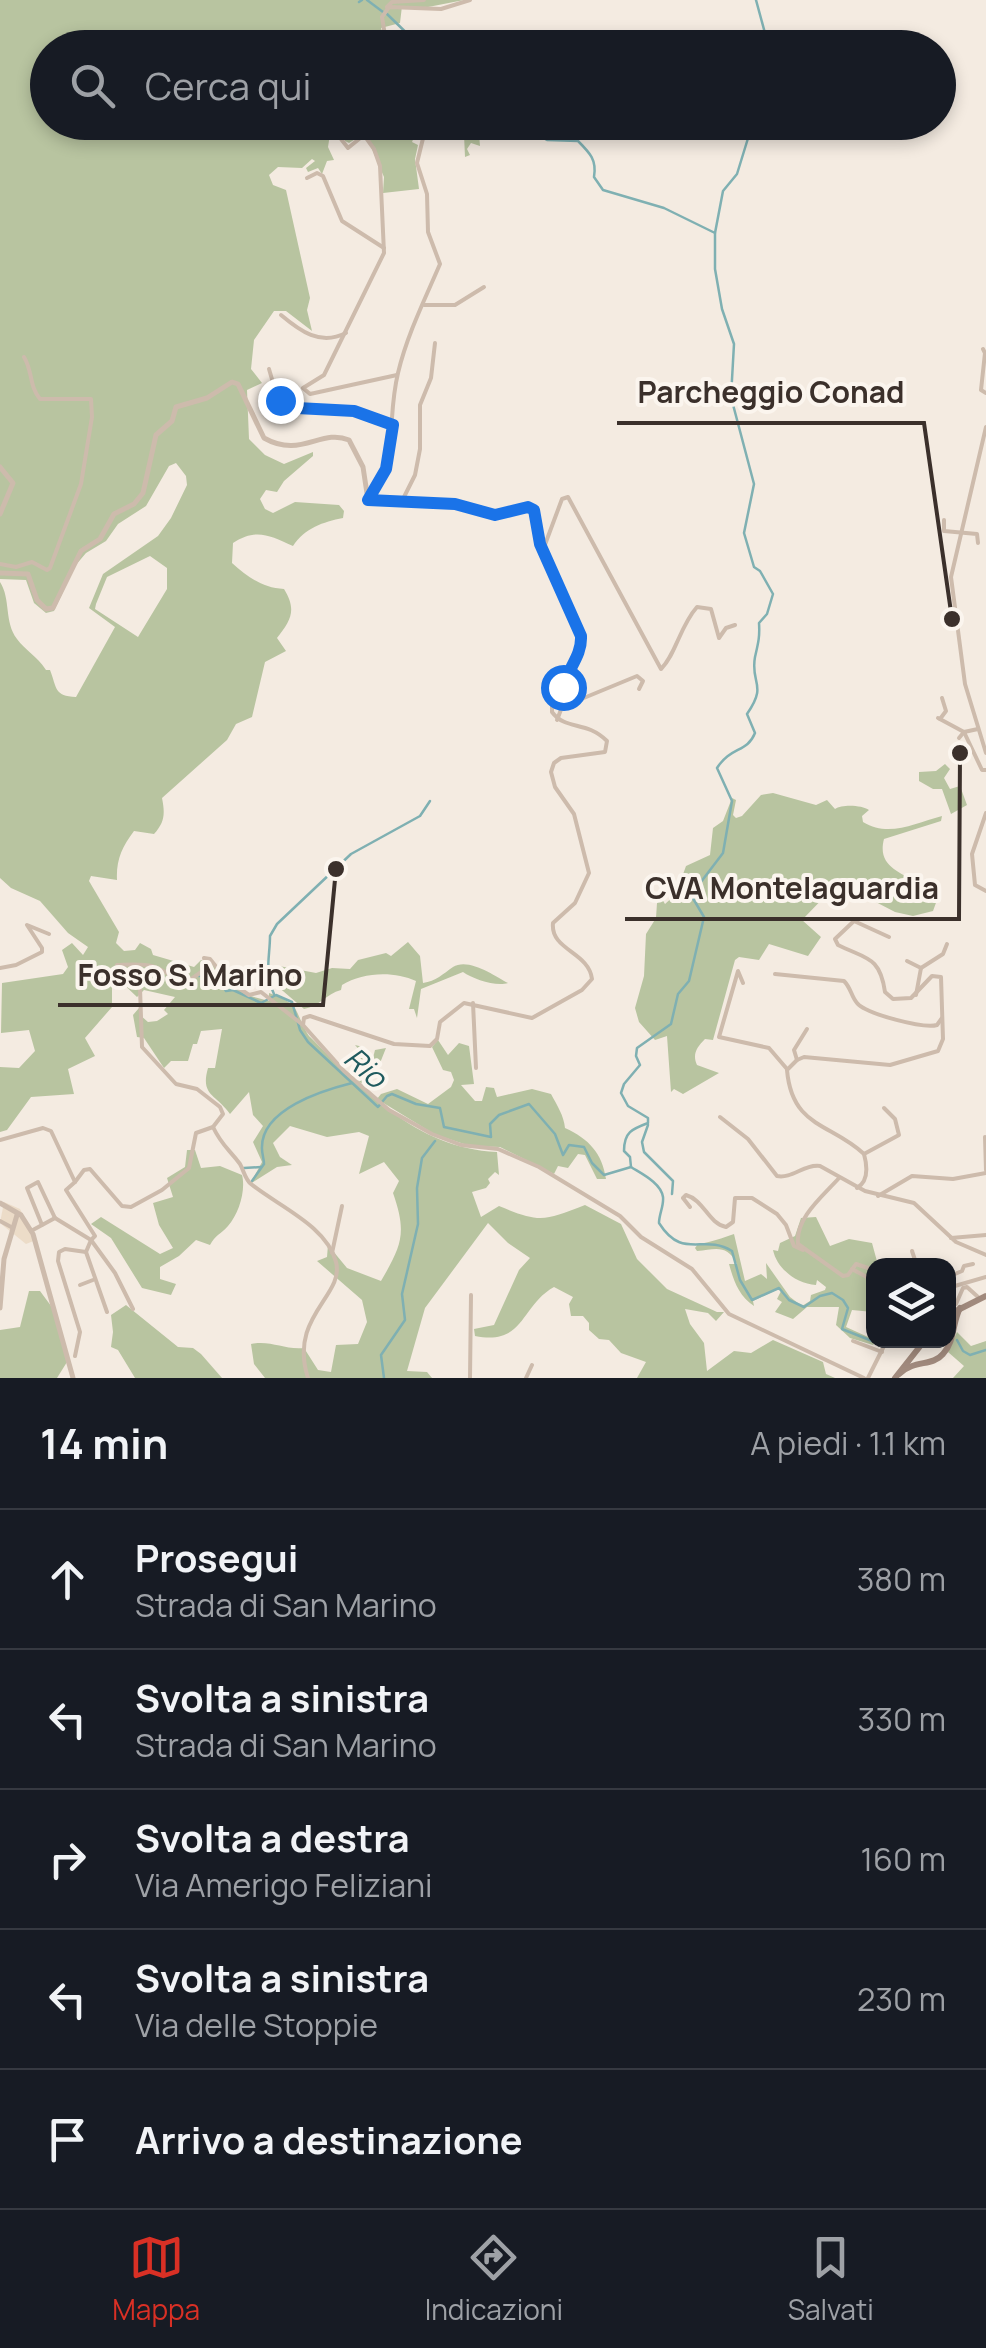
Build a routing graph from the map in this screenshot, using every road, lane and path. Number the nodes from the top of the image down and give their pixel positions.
1 (424, 0) edge
2 (470, 0) edge
3 (386, 9) junction
4 (385, 30) edge
5 (368, 140) edge
6 (422, 140) edge
7 (308, 178) dead end
8 (384, 248) junction
9 (484, 288) dead end
10 (422, 305) junction
11 (281, 316) dead end
12 (346, 333) junction
13 (435, 343) dead end
14 (982, 350) dead end
15 (24, 357) dead end
16 (269, 369) dead end
17 (397, 375) junction
18 (986, 393) edge
19 (393, 425) junction
20 (986, 426) edge
21 (0, 467) edge
22 (368, 500) junction
23 (401, 502) junction
24 (0, 514) edge
25 (944, 520) dead end
26 (960, 534) junction
27 (978, 542) dead end
28 (543, 550) junction
29 (0, 564) edge
30 (0, 573) edge
31 (735, 625) dead end
32 (639, 688) dead end
33 (942, 698) dead end
34 (558, 720) junction
35 (978, 729) junction
36 (964, 732) junction
37 (959, 738) dead end
38 (986, 752) edge
39 (986, 770) edge
40 (986, 813) edge
41 (986, 892) edge
42 (49, 934) dead end
43 (889, 937) dead end
44 (947, 944) dead end
45 (907, 961) dead end
46 (0, 968) edge
47 (921, 968) junction
48 (775, 974) dead end
49 (743, 984) dead end
50 (916, 995) junction
51 (473, 1003) junction
52 (942, 1018) junction
53 (301, 1023) junction
54 (807, 1029) dead end
55 (796, 1060) junction
56 (476, 1068) dead end
57 (788, 1070) junction
58 (884, 1108) dead end
59 (720, 1116) dead end
60 (212, 1126) junction
61 (985, 1137) edge
62 (0, 1140) edge
63 (864, 1154) junction
64 (986, 1172) edge
65 (839, 1178) junction
66 (75, 1182) junction
67 (857, 1188) junction
68 (878, 1196) junction
69 (0, 1203) edge
70 (342, 1206) dead end
71 (690, 1207) dead end
72 (19, 1218) junction
73 (55, 1218) junction
74 (0, 1220) edge
75 (42, 1225) junction
76 (12, 1228) junction
77 (32, 1232) junction
78 (986, 1235) edge
79 (951, 1238) junction
80 (41, 1239) dead end
81 (90, 1240) junction
82 (3, 1248) edge
83 (803, 1250) junction
84 (912, 1251) dead end
85 (86, 1252) junction
86 (332, 1253) junction
87 (986, 1255) edge
88 (914, 1258) edge
89 (973, 1264) dead end
90 (866, 1267) edge
91 (852, 1270) junction
92 (962, 1272) junction
93 (956, 1274) edge
94 (866, 1277) edge
95 (986, 1277) edge
96 (94, 1280) junction
97 (968, 1281) junction
98 (80, 1285) dead end
99 (956, 1285) edge
100 (471, 1294) dead end
101 (982, 1297) edge
102 (956, 1304) edge
103 (0, 1308) edge
104 (134, 1308) dead end
105 (107, 1312) dead end
106 (956, 1314) edge
107 (854, 1341) dead end
108 (884, 1348) edge
109 (919, 1348) edge
110 (921, 1348) edge
111 (944, 1348) edge
112 (882, 1352) junction
113 (75, 1356) dead end
114 (928, 1363) junction
115 (532, 1365) dead end
116 (897, 1376) edge
117 (74, 1378) edge
118 (308, 1378) edge
119 (470, 1378) edge
120 (526, 1378) edge
121 (866, 1378) edge

1 - 3 street
2 - 3 street
3 - 4 street
5 - 8 street
6 - 10 street
7 - 8 street
8 - 12 street
9 - 10 street
10 - 17 street
11 - 12 street
12 - 17 street
13 - 23 street
14 - 18 street
15 - 29 street
16 - 19 street
17 - 19 street
19 - 22 street
20 - 26 street
21 - 24 street
22 - 23 street
22 - 30 street
23 - 28 street
25 - 26 street
26 - 27 street
26 - 35 street
28 - 31 street
28 - 34 street
32 - 34 street
33 - 36 street
34 - 51 street
35 - 36 street
35 - 38 street
36 - 37 street
36 - 39 street
40 - 41 street
42 - 46 street
43 - 50 street
44 - 47 street
45 - 47 street
47 - 50 street
48 - 52 street
49 - 57 street
50 - 52 street
51 - 53 street
51 - 56 street
52 - 55 street
53 - 60 street
53 - 121 street
54 - 55 street
55 - 57 street
57 - 63 street
58 - 63 street
59 - 65 street
60 - 66 street
60 - 86 street
61 - 64 street
62 - 66 street
63 - 67 street
64 - 68 street
65 - 67 street
65 - 83 street
66 - 81 street
67 - 68 street
68 - 79 street
69 - 72 street
70 - 86 street
71 - 83 street
72 - 76 street
72 - 77 street
73 - 75 street
73 - 75 street
73 - 81 street
74 - 76 street
75 - 77 street
76 - 82 street
77 - 80 street
77 - 117 street
78 - 79 street
79 - 87 street
81 - 85 street
81 - 104 street
82 - 103 street
83 - 91 street
84 - 88 street
85 - 96 street
85 - 113 street
86 - 118 street
89 - 92 street
90 - 91 street
91 - 94 street
92 - 93 street
92 - 97 street
95 - 97 street
96 - 98 street
96 - 105 street
97 - 99 street
100 - 119 street
101 - 102 street
101 - 106 main road
107 - 112 street
108 - 112 street
109 - 116 main road
110 - 114 main road
111 - 114 main road
112 - 121 street
114 - 116 main road
115 - 120 street

